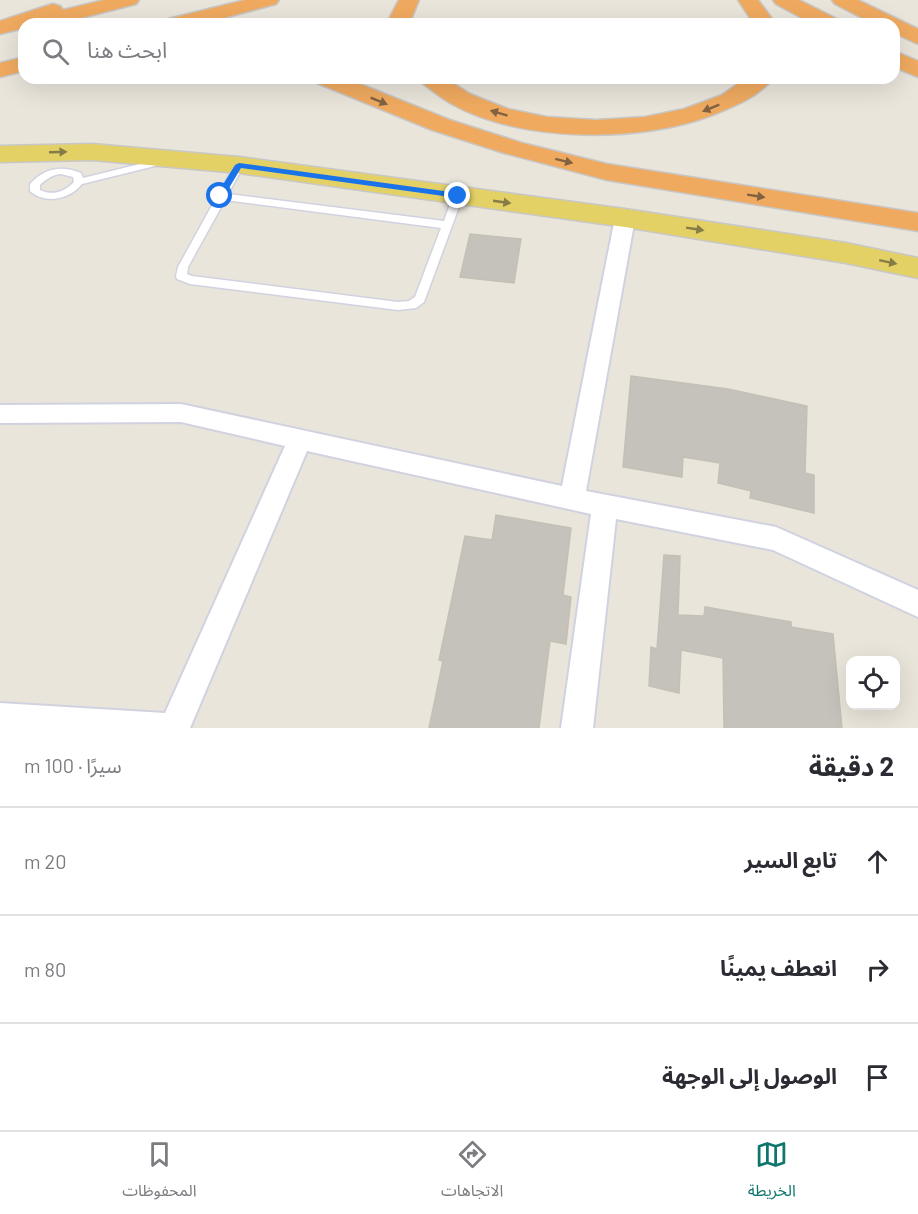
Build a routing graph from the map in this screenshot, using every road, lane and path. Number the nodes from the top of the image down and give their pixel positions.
1 (83, 0) edge
2 (129, 0) edge
3 (269, 0) edge
4 (409, 0) edge
5 (748, 0) edge
6 (783, 0) edge
7 (842, 0) edge
8 (33, 18) edge
9 (56, 18) edge
10 (199, 18) edge
11 (401, 18) edge
12 (761, 18) edge
13 (818, 18) edge
14 (879, 18) edge
15 (18, 23) edge
16 (18, 27) edge
17 (900, 28) edge
18 (0, 30) edge
19 (918, 37) edge
20 (900, 61) edge
21 (18, 66) edge
22 (0, 70) edge
23 (918, 70) edge
24 (18, 76) edge
25 (0, 80) edge
26 (340, 84) edge
27 (439, 84) edge
28 (754, 84) edge
29 (0, 154) edge
30 (174, 159) junction
31 (239, 165) junction
32 (80, 182) dead end
33 (220, 196) junction
34 (458, 196) junction
35 (625, 218) junction
36 (918, 222) edge
37 (447, 225) junction
38 (918, 268) edge
39 (0, 414) edge
40 (300, 439) junction
41 (572, 499) junction
42 (605, 506) junction
43 (918, 604) edge
44 (0, 718) edge
45 (164, 728) edge
46 (174, 728) edge
47 (577, 728) edge

1 - 8 highway
2 - 9 highway
3 - 10 highway
4 - 11 highway
5 - 12 highway
6 - 13 highway
7 - 14 highway
15 - 18 highway
16 - 18 highway
17 - 19 highway
20 - 23 highway
21 - 22 highway
24 - 25 highway
26 -> 36 highway
28 -> 27 highway
29 -> 30 main road
30 - 31 main road
30 - 32 lane
31 - 33 lane
31 - 34 main road
33 - 37 lane
33 - 37 lane
34 -> 35 main road
34 - 37 lane
35 -> 38 main road
35 - 41 street
39 - 40 street
40 - 41 street
40 - 46 street
41 - 42 street
42 - 43 street
42 - 47 street
44 - 45 street

